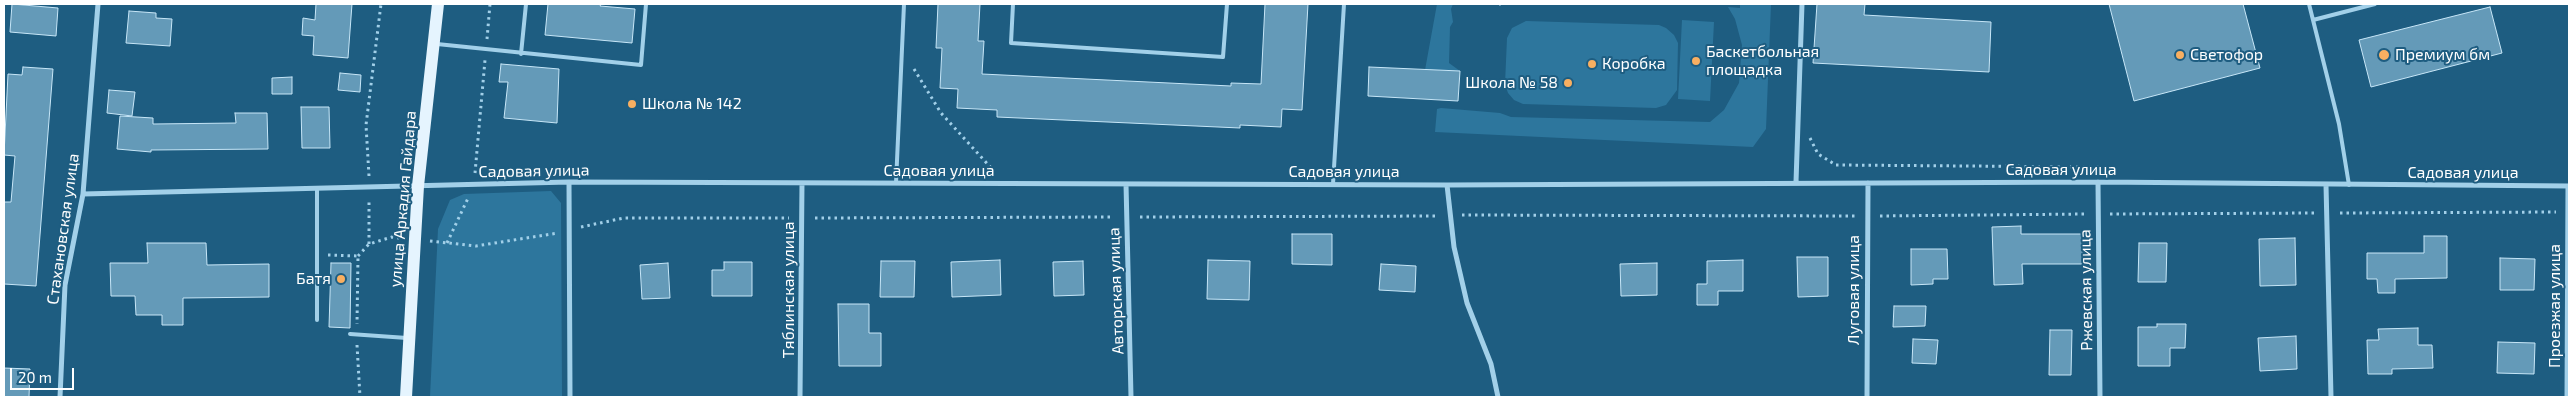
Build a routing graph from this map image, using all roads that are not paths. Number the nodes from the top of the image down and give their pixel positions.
1 (98, 4) edge
2 (438, 4) edge
3 (526, 4) edge
4 (646, 4) edge
5 (904, 4) edge
6 (1014, 4) edge
7 (1227, 4) edge
8 (1344, 4) edge
9 (1802, 4) edge
10 (2309, 4) edge
11 (2375, 4) edge
12 (2313, 20) junction
13 (434, 44) junction
14 (521, 54) junction
15 (568, 182) junction
16 (1796, 182) junction
17 (2098, 182) junction
18 (802, 183) junction
19 (896, 183) junction
20 (1868, 183) junction
21 (1126, 184) junction
22 (1333, 184) junction
23 (1447, 185) junction
24 (2326, 185) junction
25 (2349, 185) junction
26 (418, 186) junction
27 (2569, 186) edge
28 (317, 188) junction
29 (83, 194) junction
30 (317, 320) dead end
31 (2569, 329) edge
32 (350, 334) dead end
33 (408, 338) junction
34 (60, 397) edge
35 (406, 397) edge
36 (570, 397) edge
37 (800, 397) edge
38 (1131, 397) edge
39 (1498, 397) edge
40 (1867, 397) edge
41 (2100, 397) edge
42 (2331, 397) edge
43 (2568, 397) edge

1 - 29 street, Стахановская улица
2 - 13 main road, улица Аркадия Гайдара
3 - 14 lane
4 - 14 lane
5 - 19 lane
6 - 7 lane
8 - 22 lane
9 - 16 street
10 - 12 lane
11 - 12 lane
12 - 25 lane
13 - 14 lane
13 - 26 main road, улица Аркадия Гайдара
15 - 18 street, Садовая улица
15 - 26 street, Садовая улица
15 - 36 street
16 - 20 street, Садовая улица
16 - 23 street, Садовая улица
17 - 20 street, Садовая улица
17 - 24 street, Садовая улица
17 - 41 street, Ржевская улица
18 - 19 street, Садовая улица
18 - 37 street, Тяблинская улица
19 - 21 street, Садовая улица
20 - 40 street, Луговая улица
21 - 22 street, Садовая улица
21 - 38 street, Авторская улица
22 - 23 street, Садовая улица
23 - 39 street
24 - 25 street, Садовая улица
24 - 42 street
25 - 27 street, Садовая улица
26 - 28 street, Садовая улица
26 - 33 main road, улица Аркадия Гайдара
27 - 31 street, Проезжая улица
28 - 29 street, Садовая улица
28 - 30 lane
29 - 34 street, Стахановская улица
31 - 43 street, Проезжая улица
32 - 33 lane
33 - 35 main road, улица Аркадия Гайдара

